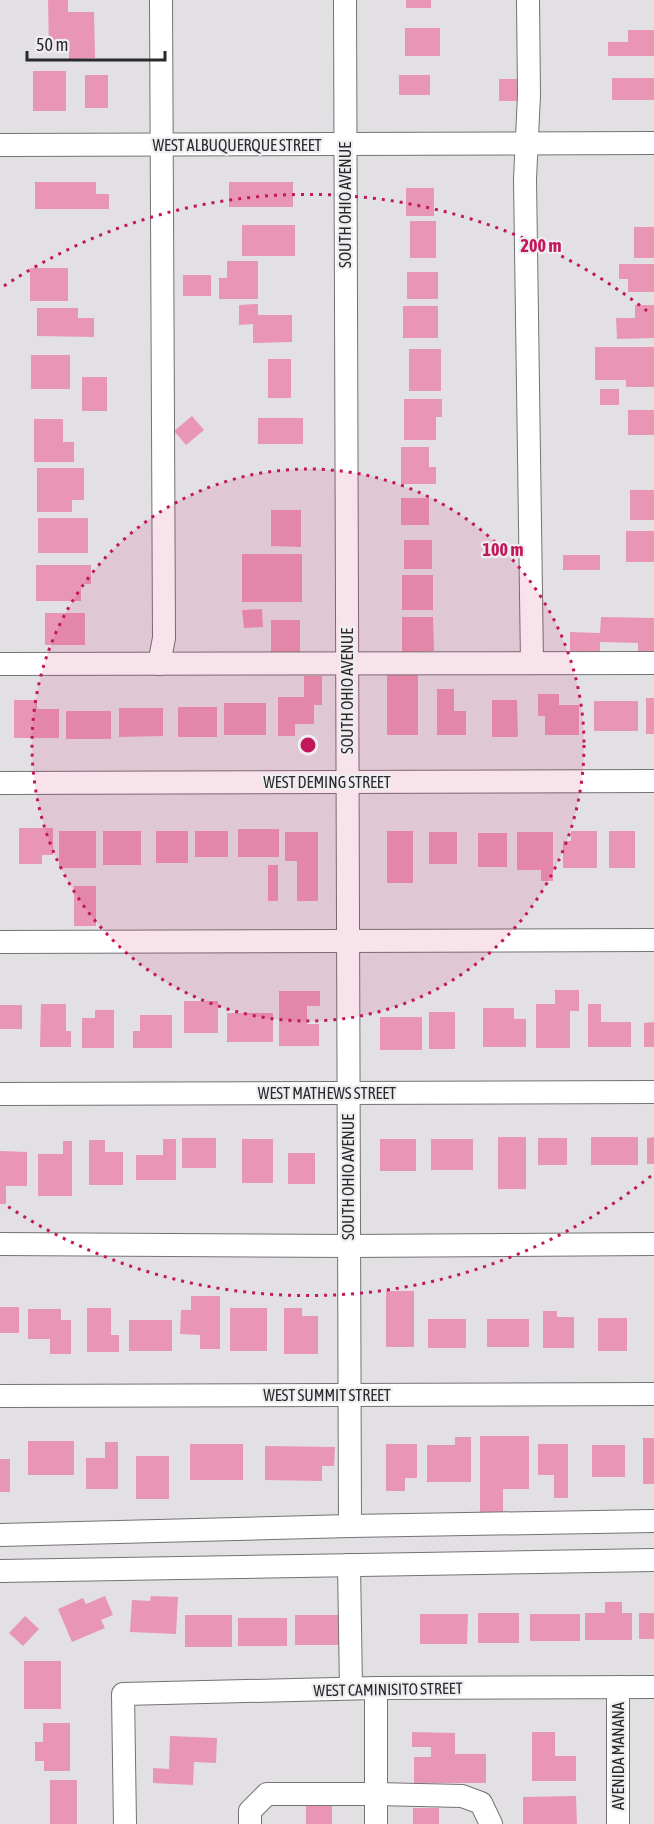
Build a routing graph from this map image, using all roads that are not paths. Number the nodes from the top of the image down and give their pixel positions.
1 (161, 0) edge
2 (345, 0) edge
3 (528, 0) edge
4 (654, 143) edge
5 (345, 144) junction
6 (526, 144) junction
7 (0, 145) edge
8 (161, 145) junction
9 (532, 663) junction
10 (654, 663) edge
11 (0, 664) edge
12 (159, 664) junction
13 (347, 664) junction
14 (654, 781) edge
15 (347, 782) junction
16 (0, 783) edge
17 (654, 940) edge
18 (0, 942) edge
19 (347, 942) junction
20 (654, 1092) edge
21 (347, 1093) junction
22 (0, 1094) edge
23 (0, 1244) edge
24 (654, 1244) edge
25 (348, 1246) junction
26 (654, 1394) edge
27 (350, 1395) junction
28 (0, 1396) edge
29 (654, 1521) edge
30 (350, 1526) junction
31 (0, 1535) edge
32 (654, 1560) edge
33 (349, 1565) junction
34 (0, 1571) edge
35 (654, 1687) edge
36 (351, 1688) junction
37 (376, 1688) junction
38 (618, 1688) junction
39 (376, 1794) junction
40 (125, 1824) edge
41 (250, 1824) edge
42 (376, 1824) edge
43 (491, 1824) edge
44 (618, 1824) edge

1 - 8 street
2 - 5 street, SOUTH OHIO AVENUE
3 - 6 street
4 - 6 street, WEST ALBUQUERQUE STREET
5 - 6 street, WEST ALBUQUERQUE STREET
5 - 8 street, WEST ALBUQUERQUE STREET
5 - 13 street, SOUTH OHIO AVENUE
6 - 9 street
7 - 8 street, WEST ALBUQUERQUE STREET
8 - 12 street
9 - 10 street
9 - 13 street
11 - 12 street
12 - 13 street
13 - 15 street, SOUTH OHIO AVENUE
14 - 15 street, WEST DEMING STREET
15 - 16 street, WEST DEMING STREET
15 - 19 street, SOUTH OHIO AVENUE
17 - 19 street
18 - 19 street
19 - 21 street, SOUTH OHIO AVENUE
20 - 21 street, WEST MATHEWS STREET
21 - 22 street, WEST MATHEWS STREET
21 - 25 street, SOUTH OHIO AVENUE
23 - 25 street
24 - 25 street
25 - 27 street, SOUTH OHIO AVENUE
26 - 27 street, WEST SUMMIT STREET
27 - 28 street, WEST SUMMIT STREET
27 - 30 street, SOUTH OHIO AVENUE
29 - 30 street
30 - 31 street
32 - 33 street
33 - 34 street
33 - 36 street
35 - 38 street, WEST CAMINISITO STREET
36 - 37 street, WEST CAMINISITO STREET
36 - 40 street, WEST CAMINISITO STREET
37 - 38 street, WEST CAMINISITO STREET
37 - 39 street
38 - 44 street, AVENIDA MANANA
39 - 41 street
39 - 42 street
39 - 43 street

